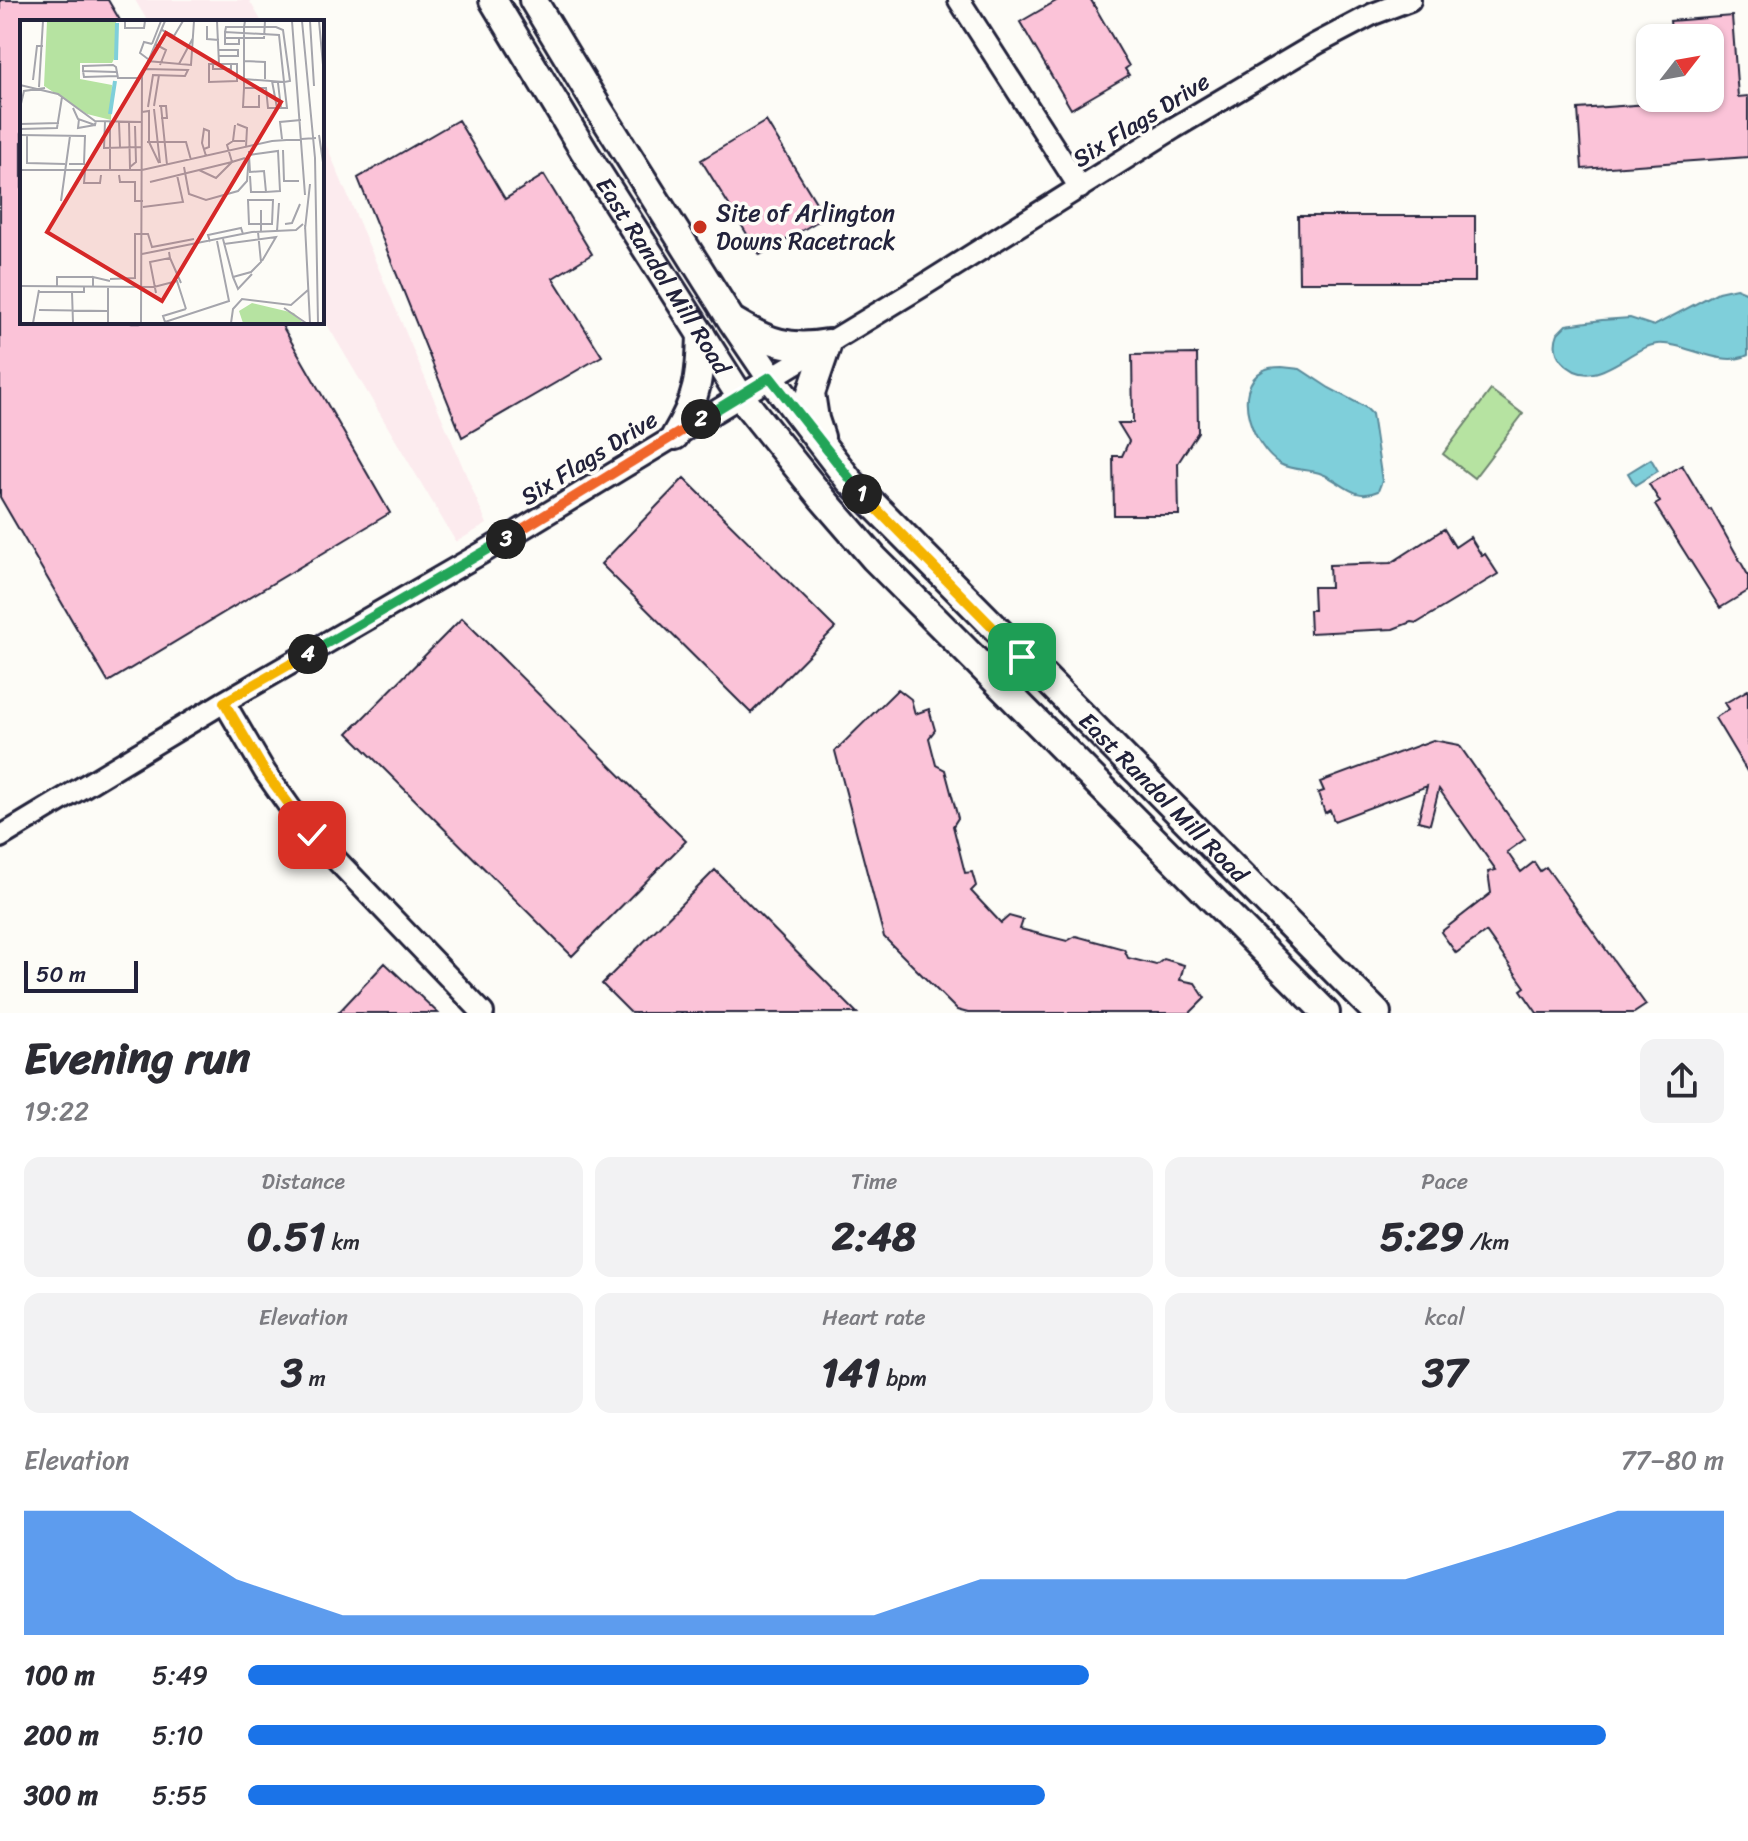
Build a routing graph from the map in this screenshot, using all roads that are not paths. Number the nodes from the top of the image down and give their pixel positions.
1 (493, 0) edge
2 (533, 0) edge
3 (959, 0) edge
4 (1410, 0) edge
5 (1080, 188) junction
6 (732, 321) junction
7 (701, 334) junction
8 (828, 343) junction
9 (770, 377) junction
10 (740, 396) junction
11 (675, 436) junction
12 (825, 448) junction
13 (950, 636) junction
14 (224, 702) junction
15 (1071, 707) junction
16 (3, 829) edge
17 (483, 1013) edge
18 (1326, 1013) edge
19 (1377, 1013) edge

1 - 7 main road, East Randol Mill Road
2 - 6 main road, East Randol Mill Road
3 - 5 street
4 - 5 street, Six Flags Drive
5 - 8 street, Six Flags Drive
6 - 8 main road
6 - 9 main road, East Randol Mill Road
7 - 10 main road, East Randol Mill Road
7 - 11 main road
8 - 9 street, Six Flags Drive
8 - 12 main road
9 - 10 street, Six Flags Drive
9 - 12 main road, East Randol Mill Road
10 - 11 street, Six Flags Drive
10 - 13 main road, East Randol Mill Road
11 - 14 street, Six Flags Drive
12 - 15 main road, East Randol Mill Road
13 - 15 main road
13 - 18 main road, East Randol Mill Road
14 - 16 street, Six Flags Drive
14 - 17 street
15 - 19 main road, East Randol Mill Road

